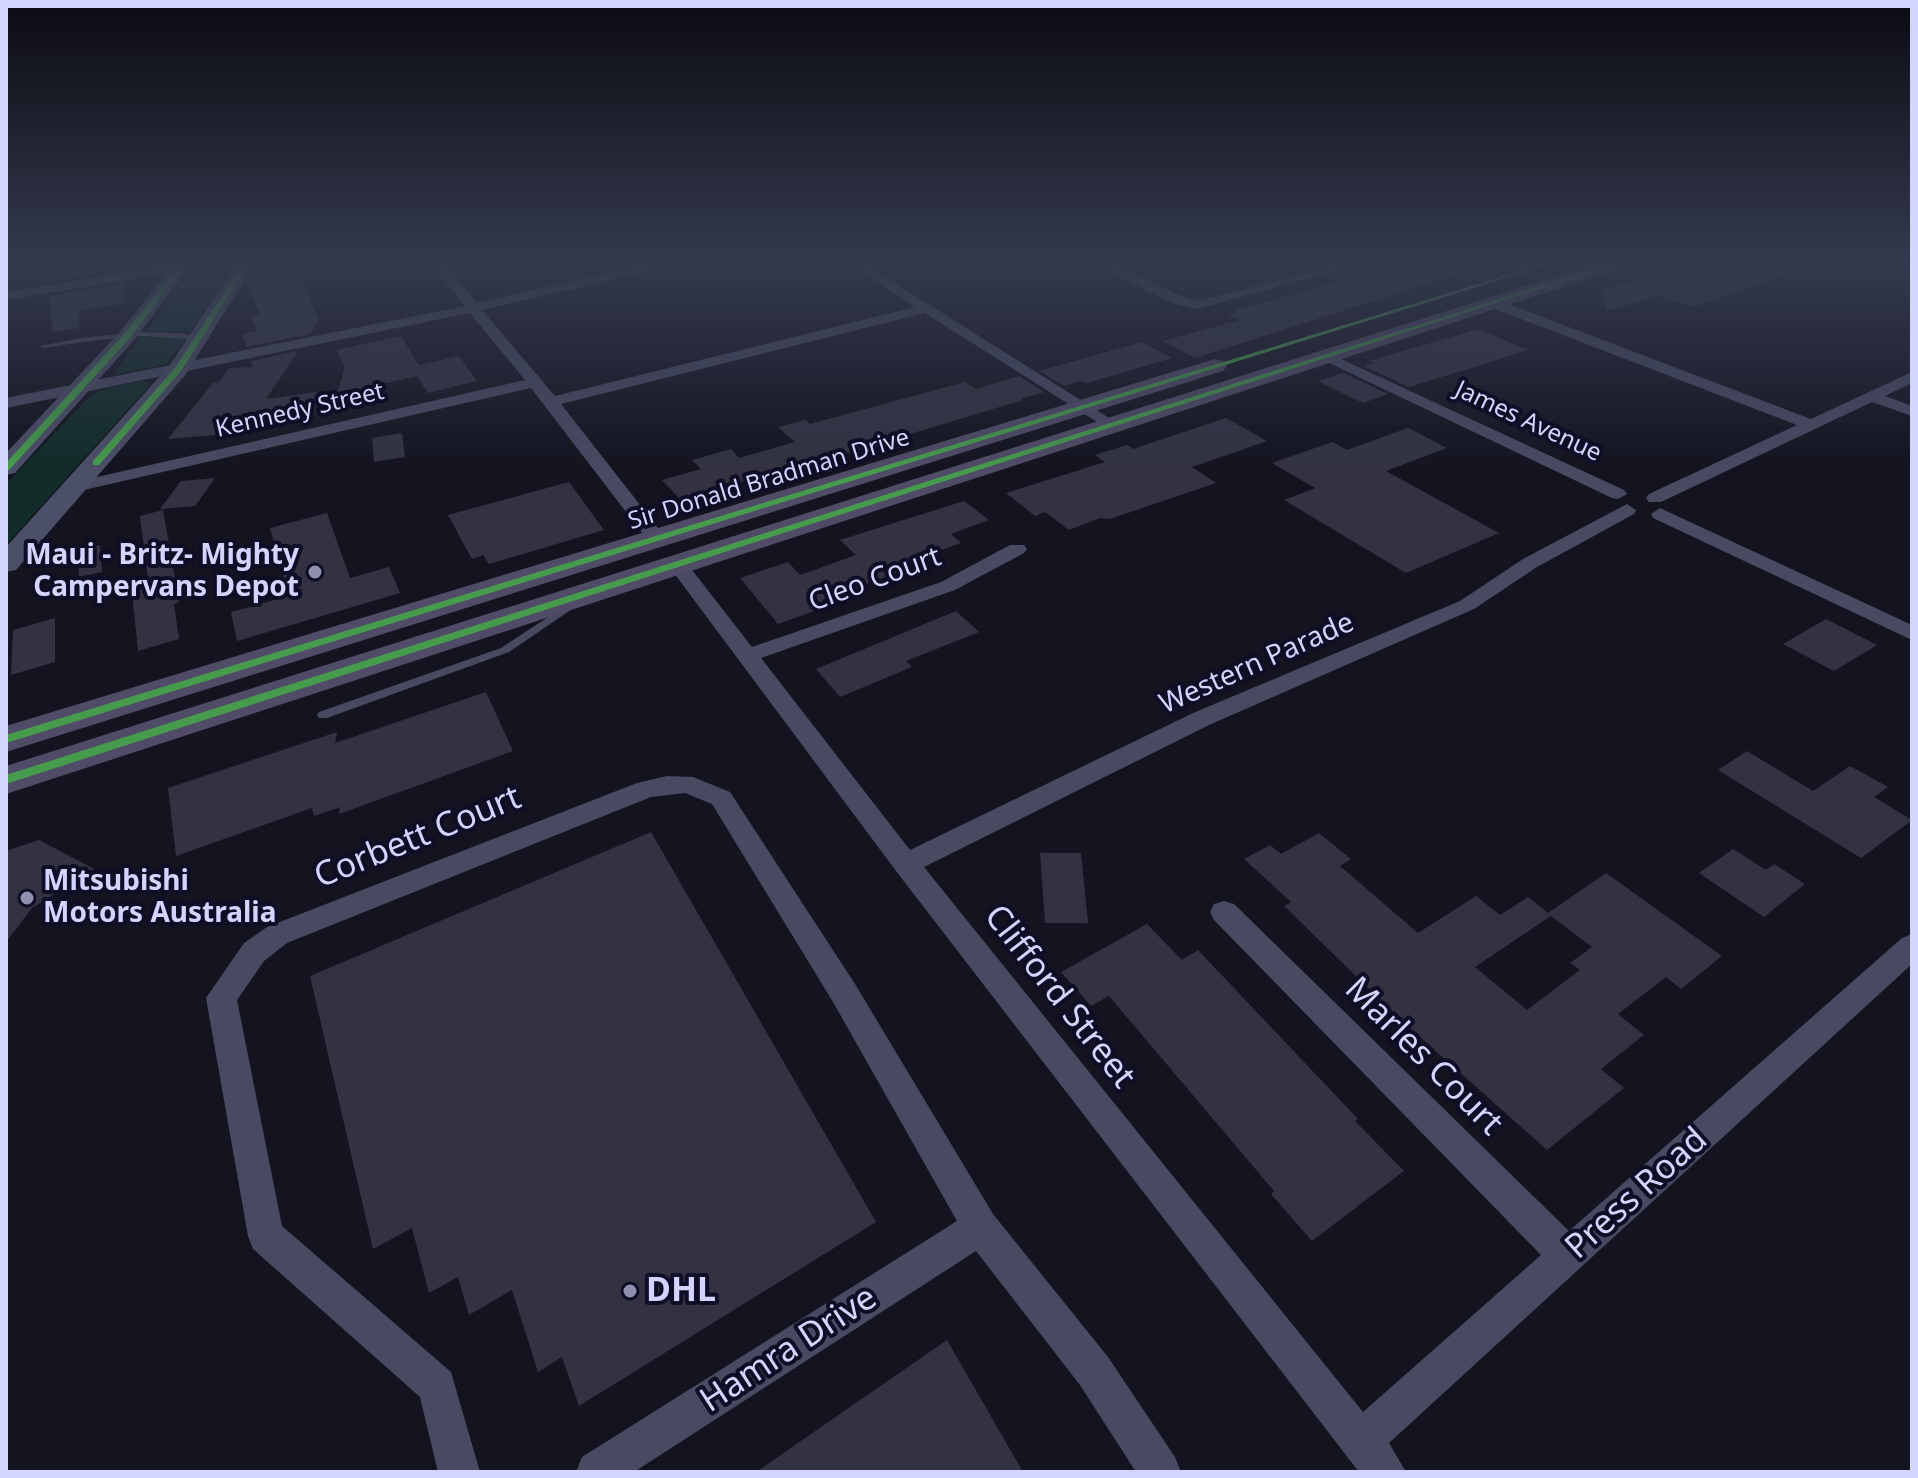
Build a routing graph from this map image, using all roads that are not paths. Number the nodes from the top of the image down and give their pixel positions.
1 (202, 334) edge
2 (348, 334) edge
3 (495, 334) edge
4 (824, 334) edge
5 (969, 334) edge
6 (1320, 334) edge
7 (1396, 334) edge
8 (1574, 334) edge
9 (128, 335) junction
10 (199, 338) junction
11 (44, 346) dead end
12 (1328, 357) junction
13 (178, 369) junction
14 (1912, 377) edge
15 (535, 382) junction
16 (81, 388) junction
17 (1871, 396) junction
18 (551, 402) junction
19 (6, 403) edge
20 (1084, 406) junction
21 (1912, 411) edge
22 (1810, 424) junction
23 (1114, 426) junction
24 (6, 468) edge
25 (75, 487) junction
26 (1622, 502) junction
27 (1657, 506) junction
28 (1017, 549) dead end
29 (667, 551) junction
30 (6, 564) edge
31 (1912, 633) edge
32 (503, 635) junction
33 (749, 655) junction
34 (85, 715) junction
35 (323, 715) dead end
36 (6, 725) edge
37 (147, 735) junction
38 (6, 739) edge
39 (6, 780) edge
40 (6, 790) edge
41 (906, 864) junction
42 (1224, 912) dead end
43 (1912, 946) edge
44 (980, 1227) junction
45 (1568, 1256) junction
46 (1361, 1441) junction
47 (459, 1472) edge
48 (597, 1472) edge
49 (1160, 1472) edge
50 (1385, 1472) edge

1 - 10 main road
2 - 13 street
3 - 15 street, Clifford Street
4 - 18 street
5 - 20 street
6 - 20 main road, Sir Donald Bradman Drive
7 - 12 main road, Sir Donald Bradman Drive
8 - 22 street
9 - 10 lane
9 - 11 lane
9 - 16 main road
10 - 13 main road
12 - 23 main road, Sir Donald Bradman Drive
12 - 26 street, James Avenue
13 - 16 street
13 - 25 main road
14 - 17 street
15 - 18 street, Clifford Street
15 - 25 street, Kennedy Street
16 - 19 street
16 - 24 main road
17 - 21 street
17 - 22 street
18 - 29 street, Clifford Street
20 - 23 street
20 - 29 main road, Sir Donald Bradman Drive
22 - 27 street
23 - 29 main road, Sir Donald Bradman Drive
25 - 30 main road
26 - 27 street, James Avenue
26 - 41 street, Western Parade
27 - 31 street
28 - 33 street, Cleo Court
29 - 32 main road, Sir Donald Bradman Drive
29 - 33 street, Clifford Street
29 - 34 main road, Sir Donald Bradman Drive
32 - 35 lane
32 - 37 main road, Sir Donald Bradman Drive
33 - 41 street, Clifford Street
34 - 36 main road
34 - 38 main road, Sir Donald Bradman Drive
37 - 39 main road, Sir Donald Bradman Drive
37 - 40 main road
41 - 46 street, Clifford Street
42 - 45 street, Marles Court
43 - 45 street, Press Road
44 - 47 street, Corbett Court
44 - 48 street, Hamra Drive
44 - 49 street
45 - 46 street, Press Road
46 - 50 street, Clifford Street

